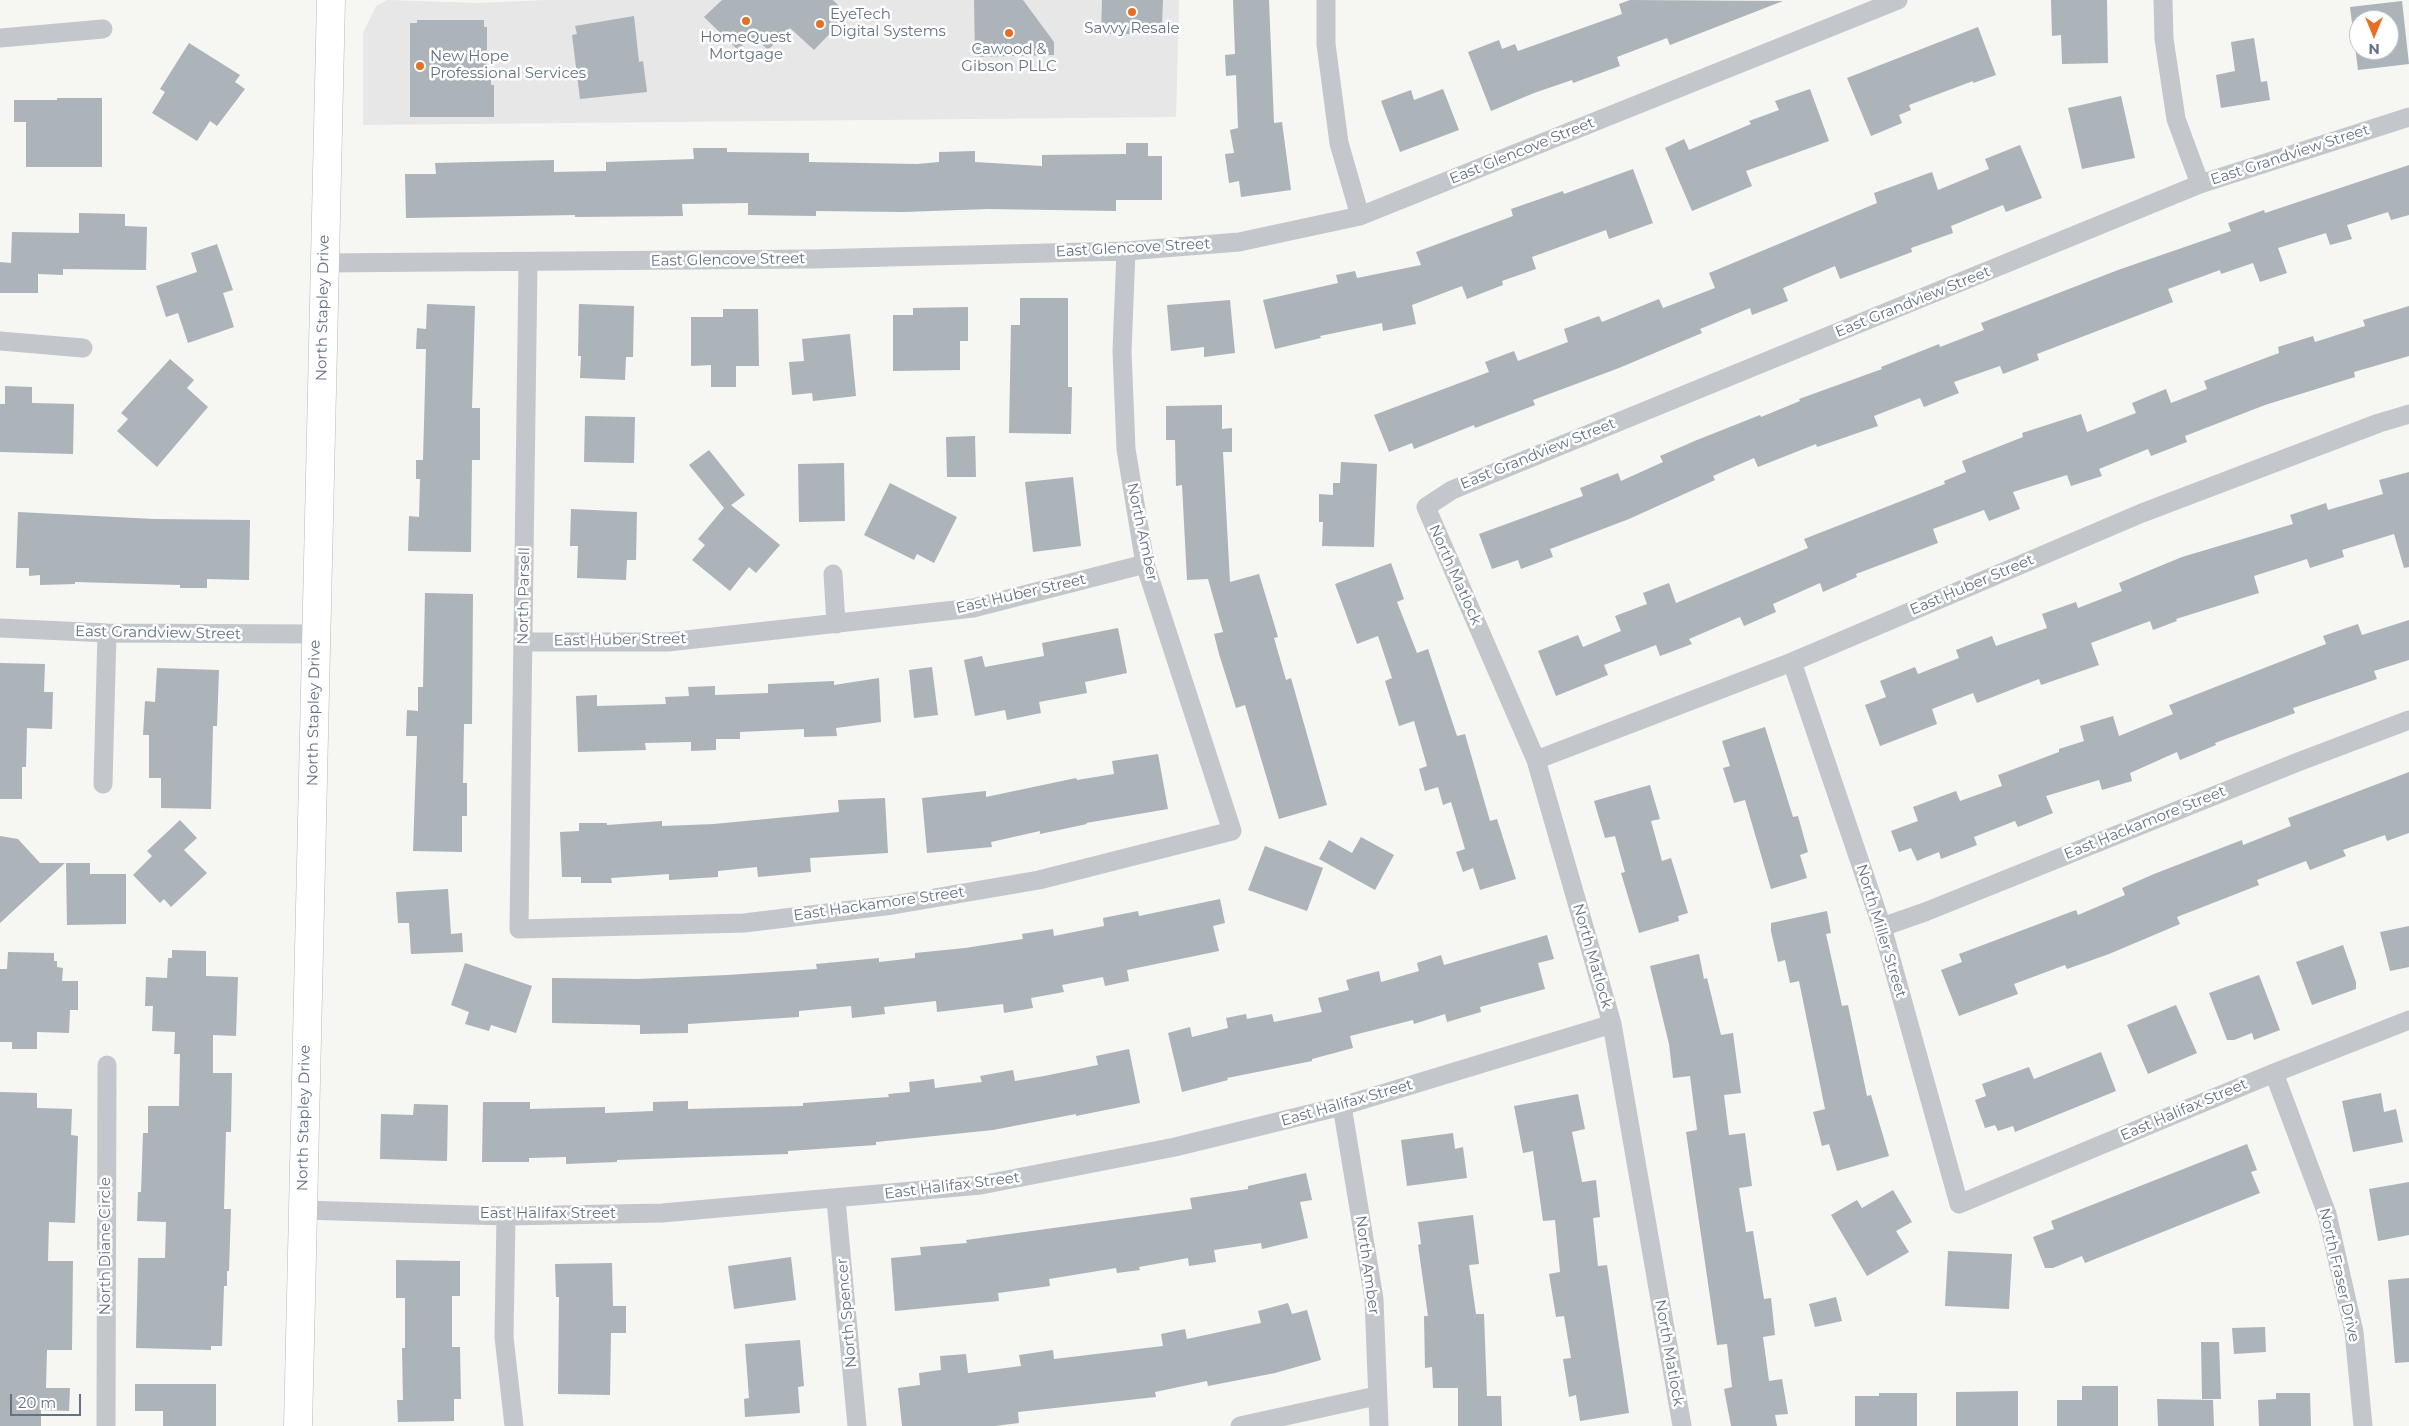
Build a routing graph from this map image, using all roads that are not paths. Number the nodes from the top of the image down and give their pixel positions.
1 (331, 0) edge
2 (1326, 0) edge
3 (1898, 0) edge
4 (2163, 0) edge
5 (103, 29) dead end
6 (0, 38) edge
7 (2409, 117) edge
8 (2200, 184) junction
9 (1360, 216) junction
10 (1126, 251) junction
11 (323, 263) junction
12 (528, 263) junction
13 (0, 341) edge
14 (83, 348) dead end
15 (2409, 414) edge
16 (1426, 507) joint
17 (1145, 564) junction
18 (833, 574) dead end
19 (836, 624) junction
20 (0, 628) edge
21 (107, 633) junction
22 (316, 634) junction
23 (524, 642) junction
24 (1792, 662) junction
25 (2409, 720) edge
26 (1536, 760) junction
27 (103, 784) dead end
28 (1232, 830) joint
29 (1882, 927) junction
30 (518, 929) joint
31 (2409, 1020) edge
32 (1612, 1024) junction
33 (107, 1065) dead end
34 (2274, 1073) junction
35 (1342, 1106) junction
36 (836, 1200) junction
37 (1959, 1204) joint
38 (302, 1210) junction
39 (506, 1216) junction
40 (1376, 1396) junction
41 (106, 1426) edge
42 (298, 1426) edge
43 (514, 1426) edge
44 (857, 1426) edge
45 (1240, 1426) edge
46 (1379, 1426) edge
47 (1682, 1426) edge
48 (2362, 1426) edge

1 - 11 main road, North Stapley Drive
2 - 9 street
3 - 9 street, East Glencove Street
4 - 8 street
5 - 6 street
7 - 8 street, East Grandview Street
8 - 16 street, East Grandview Street
9 - 10 street, East Glencove Street
10 - 12 street, East Glencove Street
10 - 17 street, North Amber
11 - 12 street, East Glencove Street
11 - 22 main road, North Stapley Drive
12 - 23 street, North Parsell
13 - 14 street
15 - 24 street, East Huber Street
16 - 26 street, North Matlock
17 - 19 street, East Huber Street
17 - 28 street, North Amber
18 - 19 street
19 - 23 street, East Huber Street
20 - 21 street, East Grandview Street
21 - 22 street, East Grandview Street
21 - 27 street
22 - 38 main road, North Stapley Drive
23 - 30 street, North Parsell
24 - 26 street, East Huber Street
24 - 29 street, North Miller Street
25 - 29 street, East Hackamore Street
26 - 32 street, North Matlock
28 - 30 street, East Hackamore Street
29 - 37 street, North Miller Street
31 - 34 street, East Halifax Street
32 - 35 street, East Halifax Street
32 - 47 street, North Matlock
33 - 41 street, North Diane Circle
34 - 37 street, East Halifax Street
34 - 48 street, North Fraser Drive
35 - 36 street, East Halifax Street
35 - 40 street, North Amber
36 - 39 street, East Halifax Street
36 - 44 street, North Spencer
38 - 39 street, East Halifax Street
38 - 42 main road, North Stapley Drive
39 - 43 street
40 - 45 street
40 - 46 street, North Amber

